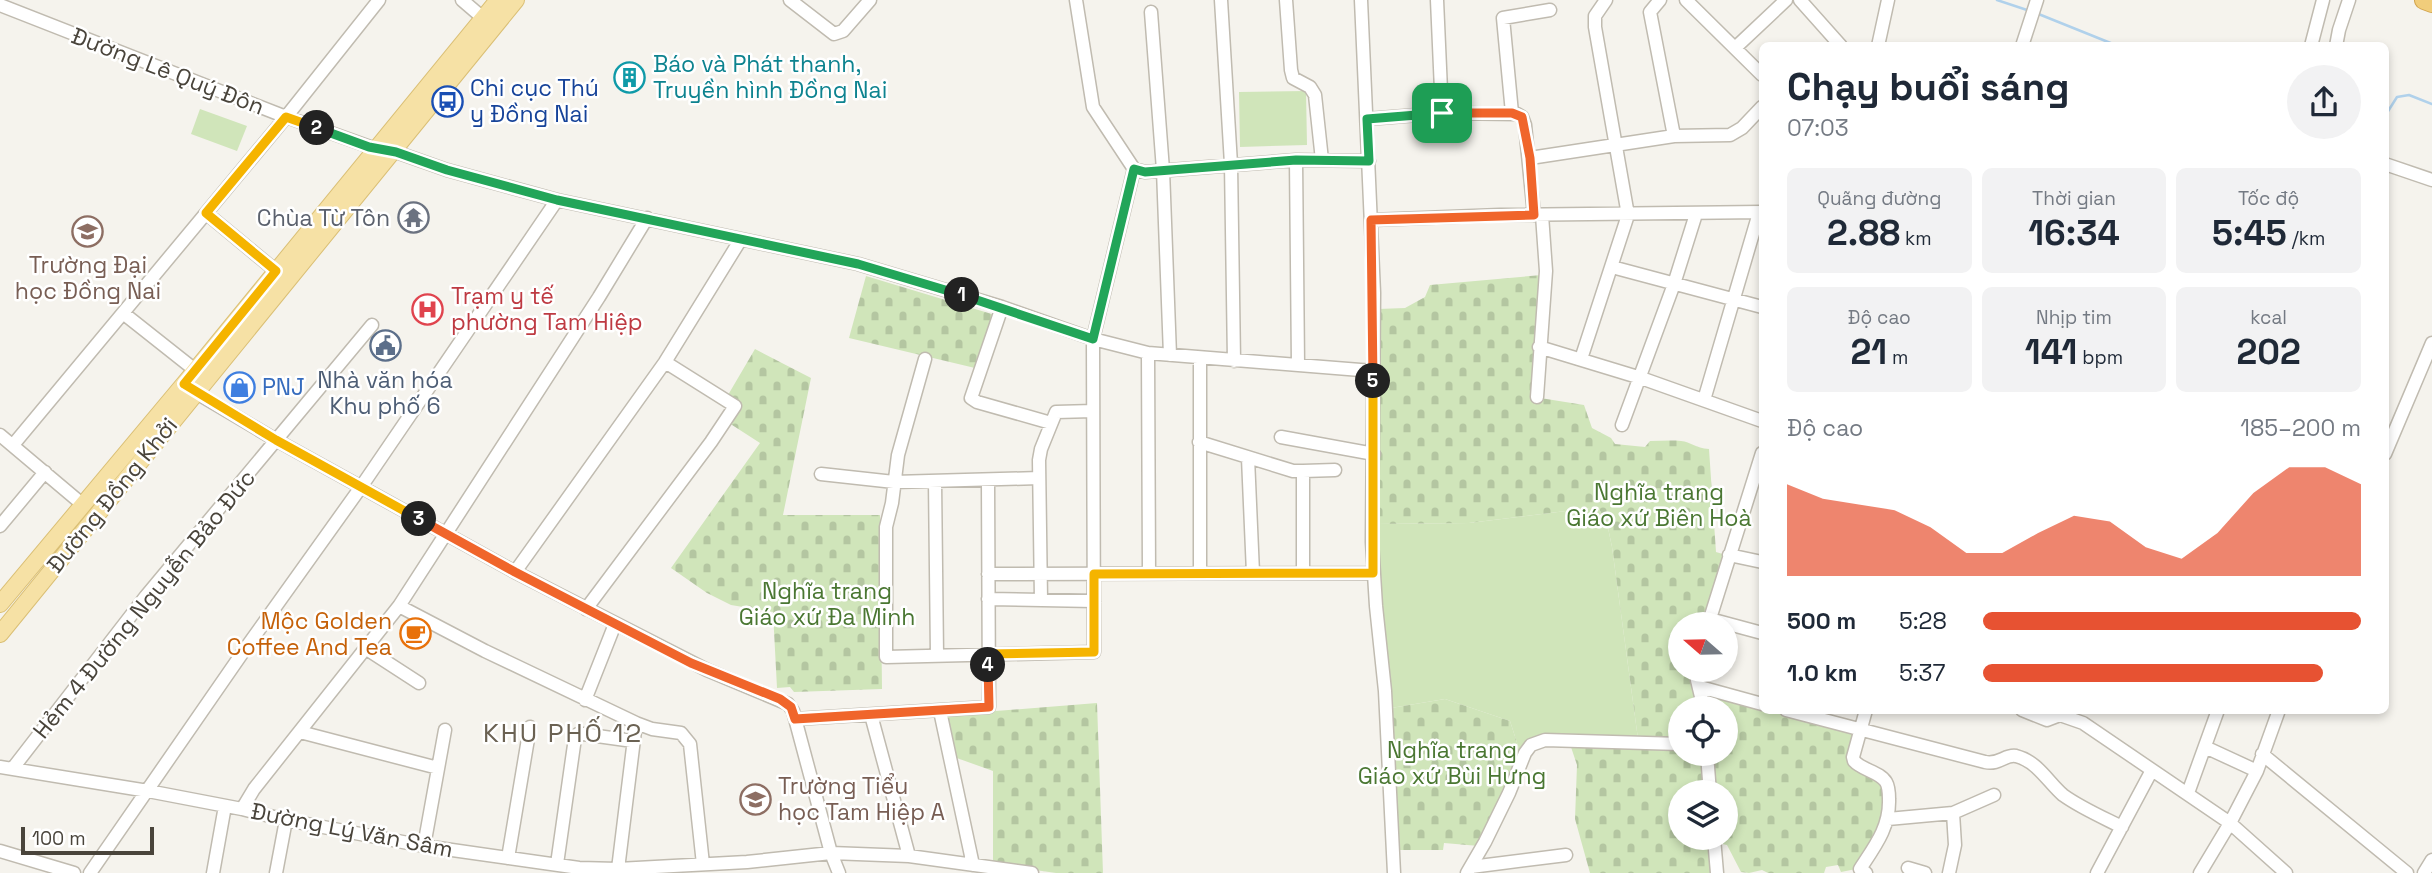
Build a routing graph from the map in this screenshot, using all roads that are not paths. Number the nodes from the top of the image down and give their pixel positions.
1 (380, 0) edge
2 (462, 0) edge
3 (498, 0) edge
4 (516, 0) edge
5 (870, 0) edge
6 (1076, 0) edge
7 (1221, 0) edge
8 (1286, 0) edge
9 (1361, 0) edge
10 (1437, 0) edge
11 (1660, 0) edge
12 (1786, 0) edge
13 (1800, 0) edge
14 (1888, 0) edge
15 (2323, 0) edge
16 (2349, 0) edge
17 (2424, 0) edge
18 (793, 1) edge
19 (1602, 2) edge
20 (1692, 2) edge
21 (2036, 3) edge
22 (2432, 3) edge
23 (8, 5) edge
24 (1550, 10) dead end
25 (1151, 12) dead end
26 (484, 18) junction
27 (1832, 42) edge
28 (1879, 42) edge
29 (2023, 42) edge
30 (2312, 42) edge
31 (2337, 42) edge
32 (1735, 48) junction
33 (1759, 72) edge
34 (1759, 110) edge
35 (1442, 113) junction
36 (1512, 113) junction
37 (286, 117) junction
38 (1367, 119) junction
39 (1674, 136) junction
40 (1614, 145) junction
41 (376, 149) junction
42 (393, 151) junction
43 (1530, 158) junction
44 (1296, 160) junction
45 (1322, 160) junction
46 (1369, 161) junction
47 (1231, 164) junction
48 (2389, 165) edge
49 (1134, 169) junction
50 (1163, 170) junction
51 (2432, 180) edge
52 (557, 200) junction
53 (1759, 212) edge
54 (206, 213) junction
55 (1696, 214) junction
56 (1538, 215) junction
57 (1628, 215) junction
58 (647, 218) junction
59 (1759, 218) edge
60 (1371, 220) junction
61 (741, 239) junction
62 (1612, 267) junction
63 (276, 271) junction
64 (1674, 284) junction
65 (1734, 299) junction
66 (1759, 306) edge
67 (1002, 307) junction
68 (123, 313) junction
69 (372, 325) dead end
70 (1093, 339) junction
71 (2432, 343) edge
72 (1539, 347) junction
73 (1148, 353) junction
74 (1170, 355) junction
75 (1200, 358) junction
76 (925, 359) dead end
77 (1581, 359) junction
78 (1234, 361) junction
79 (665, 362) junction
80 (1298, 365) junction
81 (195, 370) junction
82 (1373, 371) junction
83 (1641, 378) junction
84 (189, 388) junction
85 (1537, 397) dead end
86 (1704, 400) junction
87 (1093, 411) junction
88 (1759, 420) edge
89 (1051, 423) junction
90 (1622, 425) dead end
91 (0, 435) edge
92 (1281, 437) dead end
93 (276, 440) junction
94 (1199, 442) junction
95 (13, 445) junction
96 (2389, 445) edge
97 (1374, 454) junction
98 (1248, 458) junction
99 (1335, 470) dead end
100 (1303, 471) junction
101 (45, 472) junction
102 (1759, 472) edge
103 (821, 474) dead end
104 (1039, 478) junction
105 (988, 480) junction
106 (935, 481) junction
107 (894, 482) junction
108 (361, 487) junction
109 (1756, 491) edge
110 (82, 504) junction
111 (0, 526) edge
112 (446, 535) junction
113 (1729, 555) junction
114 (1759, 561) edge
115 (515, 572) junction
116 (1149, 573) junction
117 (1200, 573) junction
118 (1253, 573) junction
119 (1303, 573) junction
120 (1373, 573) junction
121 (988, 574) junction
122 (1041, 574) junction
123 (1094, 574) junction
124 (988, 599) junction
125 (1041, 600) junction
126 (1094, 601) junction
127 (0, 603) edge
128 (399, 606) junction
129 (586, 609) junction
130 (1712, 612) edge
131 (615, 624) junction
132 (1738, 628) edge
133 (1759, 632) edge
134 (0, 634) edge
135 (365, 648) junction
136 (988, 654) junction
137 (936, 656) junction
138 (1698, 682) edge
139 (419, 683) dead end
140 (1700, 687) junction
141 (1702, 696) edge
142 (585, 700) junction
143 (1759, 703) edge
144 (940, 711) junction
145 (1799, 714) edge
146 (1865, 714) edge
147 (2032, 714) edge
148 (2217, 714) edge
149 (2277, 714) edge
150 (871, 715) junction
151 (795, 719) junction
152 (636, 723) junction
153 (530, 727) dead end
154 (445, 730) dead end
155 (300, 732) junction
156 (1860, 732) junction
157 (633, 741) junction
158 (1668, 744) edge
159 (2205, 747) junction
160 (2262, 754) junction
161 (7, 767) edge
162 (438, 768) junction
163 (2152, 770) junction
164 (2257, 771) junction
165 (148, 791) junction
166 (2188, 793) junction
167 (1994, 795) dead end
168 (225, 806) junction
169 (242, 809) junction
170 (1953, 813) junction
171 (1888, 819) junction
172 (286, 820) junction
173 (2230, 823) junction
174 (2122, 827) junction
175 (424, 846) junction
176 (1715, 850) edge
177 (0, 851) edge
178 (831, 853) junction
179 (1566, 855) dead end
180 (909, 856) junction
181 (508, 858) junction
182 (2432, 860) edge
183 (556, 864) junction
184 (703, 864) junction
185 (538, 867) edge
186 (981, 868) edge
187 (1908, 868) dead end
188 (618, 869) junction
189 (1469, 870) edge
190 (590, 871) edge
191 (74, 873) edge
192 (90, 873) edge
193 (213, 873) edge
194 (276, 873) edge
195 (839, 873) edge
196 (1032, 873) edge
197 (1394, 873) edge
198 (1717, 873) edge
199 (1866, 873) edge
200 (1925, 873) edge
201 (1949, 873) edge
202 (2097, 873) edge
203 (2200, 873) edge
204 (2286, 873) edge
205 (2407, 873) edge
206 (2424, 873) edge

1 - 37 street
2 - 26 street
3 - 26 main road, Đường Đồng Khởi
4 - 42 main road, Đường Đồng Khởi
5 - 18 street
6 - 49 street
7 - 47 street
8 - 45 street
9 - 38 street
10 - 35 street
11 - 39 street
12 - 32 street
13 - 27 street
14 - 28 street
15 - 30 street
16 - 31 street
17 - 22 highway
19 - 40 street
20 - 32 street
21 - 29 street
23 - 37 street, Đường Lê Quý Đôn
24 - 36 street
25 - 50 street
26 - 41 main road, Đường Đồng Khởi
32 - 33 street
34 - 39 street
35 - 36 street
35 - 38 street
36 - 43 street
37 - 41 street, Đường Lê Quý Đôn
37 - 54 street
38 - 46 street
39 - 40 street
40 - 43 street
40 - 57 street
41 - 42 main road
41 - 63 main road, Đường Đồng Khởi
42 - 52 street
42 - 84 main road, Đường Đồng Khởi
43 - 56 street
44 - 45 street
44 - 47 street
44 - 80 street
45 - 46 street
46 - 60 street
47 - 50 street
47 - 78 street
48 - 51 street
49 - 50 street
49 - 70 street
50 - 74 street
52 - 58 street
52 - 108 street
53 - 55 street
54 - 63 street
54 - 68 street
55 - 57 street
55 - 64 street
56 - 57 street
56 - 60 street
56 - 72 street
57 - 62 street
58 - 61 street
58 - 112 street
59 - 65 street
60 - 82 street
61 - 67 street
61 - 79 street
62 - 64 street
62 - 77 street
63 - 81 main road, Đường Đồng Khởi
64 - 65 street
64 - 83 street
65 - 66 street
65 - 86 street
67 - 70 street
67 - 89 street
68 - 81 street
68 - 95 street
69 - 93 street, Hẻm 4 Đường Nguyễn Bảo Đức
70 - 73 street
70 - 87 street
71 - 96 street
72 - 77 street
72 - 85 street
73 - 74 street
73 - 116 street
74 - 75 street
75 - 78 street
75 - 94 street
76 - 107 street
77 - 83 street
78 - 80 street
79 - 115 street
79 - 129 street
80 - 82 street
81 - 84 main road, Đường Đồng Khởi
82 - 97 street
83 - 86 street
83 - 90 street
84 - 93 street
84 - 110 main road, Đường Đồng Khởi
84 - 134 main road, Đường Đồng Khởi
86 - 88 street
87 - 89 street
87 - 123 street
89 - 104 street
91 - 95 street
92 - 97 street
93 - 108 street
93 - 161 street, Hẻm 4 Đường Nguyễn Bảo Đức
94 - 98 street
94 - 117 street
95 - 101 street
97 - 120 street
98 - 100 street
98 - 118 street
99 - 100 street
100 - 119 street
101 - 110 street
101 - 111 street
102 - 109 street
103 - 107 street
104 - 105 street
104 - 122 street
105 - 106 street
105 - 121 street
106 - 107 street
106 - 137 street
107 - 137 street
108 - 112 street
108 - 165 street
109 - 113 street
110 - 127 main road, Đường Đồng Khởi
112 - 115 street
112 - 128 street
113 - 114 street
113 - 130 street
115 - 129 street
116 - 117 street
116 - 123 street
117 - 118 street
118 - 119 street
119 - 120 street
120 - 197 street
121 - 122 street
121 - 124 street
122 - 123 street
122 - 125 street
123 - 126 street
124 - 125 street
124 - 136 street
125 - 126 street
126 - 136 street
128 - 135 street
128 - 142 street
129 - 131 street
131 - 142 street
131 - 151 street
132 - 133 street
135 - 139 street
135 - 155 street
136 - 137 street
136 - 144 street
138 - 140 street
140 - 141 street
140 - 143 street
142 - 152 street
144 - 150 street
144 - 186 street
145 - 156 street
146 - 156 street
147 - 163 street
148 - 159 street
149 - 160 street
150 - 151 street
150 - 180 street
151 - 178 street
152 - 157 street
152 - 184 street
153 - 181 street
154 - 162 street
155 - 162 street
155 - 169 street
156 - 171 street
156 - 174 street
157 - 183 street
157 - 188 street
158 - 189 street
159 - 164 street
159 - 166 street
160 - 164 street
160 - 205 street
161 - 165 street, Đường Lý Văn Sâm
162 - 175 street
163 - 166 street
163 - 174 street
164 - 173 street
165 - 168 street, Đường Lý Văn Sâm
165 - 192 street
166 - 173 street
167 - 170 street
168 - 169 street, Đường Lý Văn Sâm
168 - 193 street
169 - 172 street, Đường Lý Văn Sâm
170 - 171 street
170 - 201 street
171 - 199 street
172 - 175 street, Đường Lý Văn Sâm
172 - 194 street
173 - 203 street
173 - 204 street
174 - 202 street
175 - 181 street, Đường Lý Văn Sâm
176 - 198 street
177 - 191 street
178 - 180 street, Đường Lý Văn Sâm
178 - 184 street, Đường Lý Văn Sâm
178 - 195 street
179 - 189 street
180 - 186 street, Đường Lý Văn Sâm
181 - 185 street, Đường Lý Văn Sâm
182 - 206 street
183 - 185 street, Đường Lý Văn Sâm
183 - 190 street, Đường Lý Văn Sâm
184 - 188 street, Đường Lý Văn Sâm
186 - 196 street, Đường Lý Văn Sâm
187 - 200 street
188 - 190 street, Đường Lý Văn Sâm

